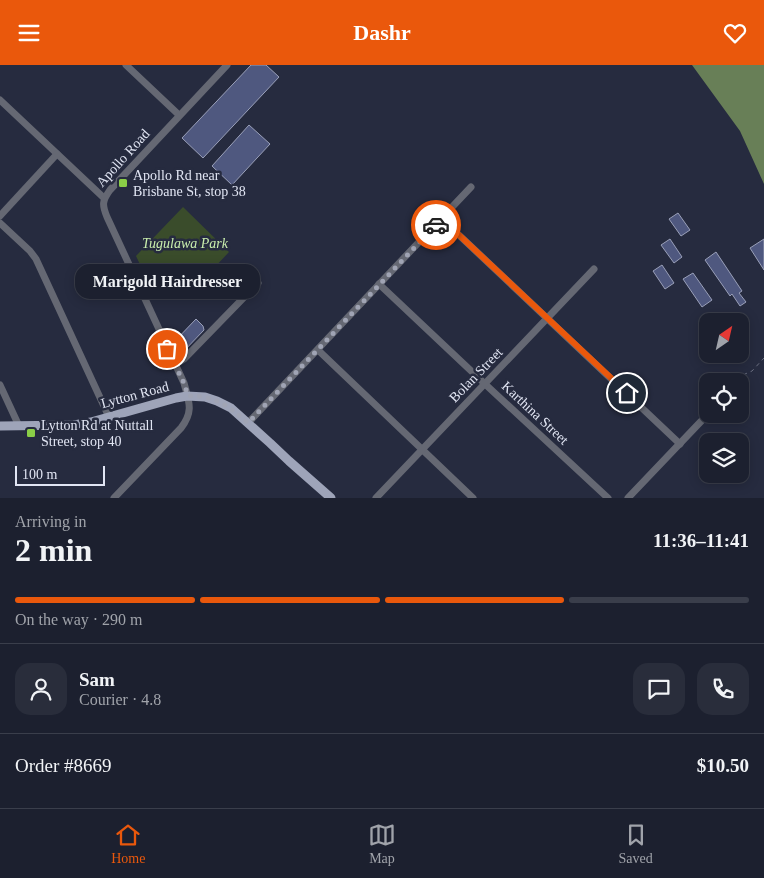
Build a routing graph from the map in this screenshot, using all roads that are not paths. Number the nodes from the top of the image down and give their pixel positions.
1 (126, 65) edge
2 (227, 65) edge
3 (0, 100) edge
4 (179, 115) junction
5 (58, 154) junction
6 (471, 187) dead end
7 (104, 197) junction
8 (0, 216) edge
9 (442, 219) junction
10 (0, 223) edge
11 (594, 269) dead end
12 (258, 283) dead end
13 (379, 284) junction
14 (547, 318) junction
15 (318, 349) junction
16 (174, 365) junction
17 (485, 384) junction
18 (0, 385) edge
19 (188, 396) junction
20 (110, 417) junction
21 (248, 423) junction
22 (700, 423) edge
23 (0, 426) edge
24 (19, 426) junction
25 (680, 444) junction
26 (422, 449) junction
27 (114, 498) edge
28 (331, 498) edge
29 (376, 498) edge
30 (474, 498) edge
31 (608, 498) edge
32 (628, 498) edge

1 - 4 street
2 - 4 street, Apollo Road
3 - 5 street
4 - 7 street, Apollo Road
5 - 7 street
5 - 8 street
6 - 9 street
7 - 16 street, Apollo Road
9 - 13 street
9 - 14 street
10 - 20 street
11 - 14 street, Bolan Street
12 - 16 street
13 - 15 street
13 - 17 street, Karthina Street
14 - 17 street, Bolan Street
14 - 25 street
15 - 21 street
15 - 26 street
16 - 19 street, Apollo Road
17 - 26 street, Bolan Street
17 - 31 street, Karthina Street
18 - 24 street
19 - 20 main road, Lytton Road
19 - 21 main road, Lytton Road
19 - 27 street
20 - 24 main road, Lytton Road
21 - 28 main road, Lytton Road
22 - 25 street
23 - 24 main road, Lytton Road
25 - 32 street
26 - 29 street, Bolan Street
26 - 30 street

